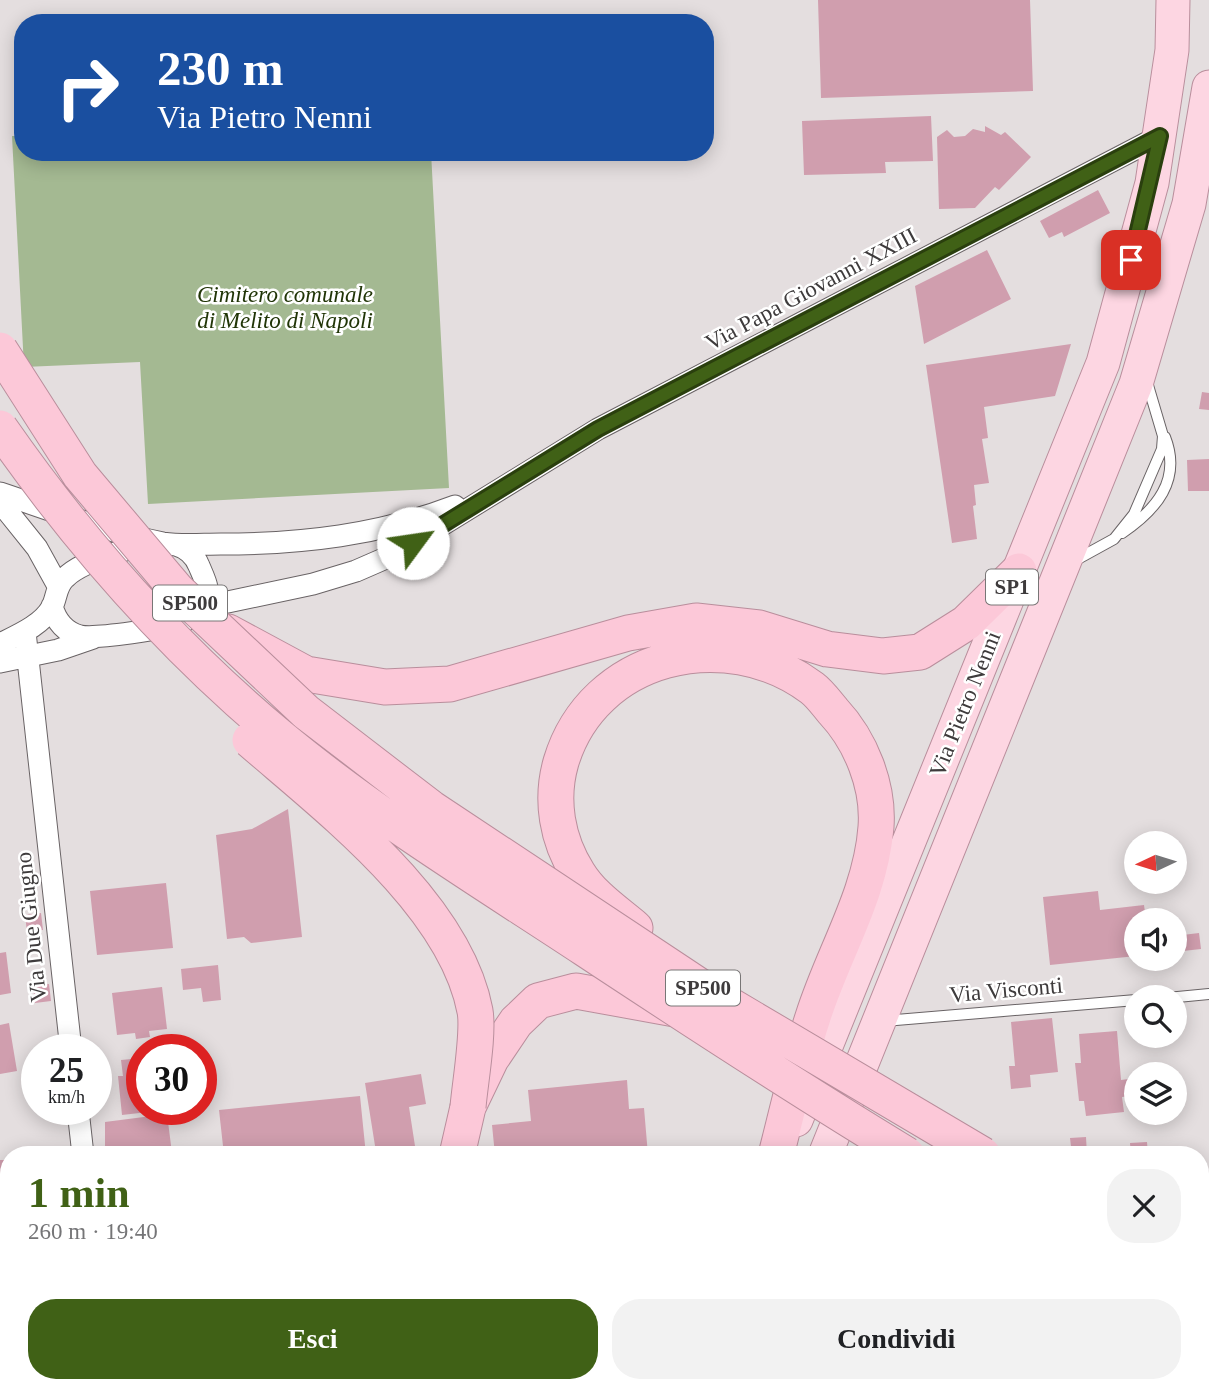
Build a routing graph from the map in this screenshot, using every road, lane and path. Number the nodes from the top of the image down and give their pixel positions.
1 (1173, 0) edge
2 (1209, 87) edge
3 (1206, 127) edge
4 (1160, 136) junction
5 (0, 350) edge
6 (1146, 350) junction
7 (1159, 420) junction
8 (0, 428) edge
9 (0, 493) edge
10 (490, 493) junction
11 (0, 502) edge
12 (1114, 539) junction
13 (165, 544) junction
14 (1019, 571) junction
15 (55, 596) junction
16 (136, 603) junction
17 (209, 615) junction
18 (25, 632) junction
19 (96, 637) junction
20 (0, 644) edge
21 (27, 657) junction
22 (1026, 657) junction
23 (0, 662) edge
24 (1209, 994) edge
25 (1187, 996) edge
26 (716, 997) junction
27 (1124, 1001) edge
28 (678, 1010) junction
29 (880, 1022) junction
30 (69, 1034) edge
31 (468, 1107) junction
32 (80, 1125) edge
33 (82, 1146) edge
34 (459, 1146) edge
35 (778, 1146) edge
36 (786, 1146) edge
37 (829, 1146) edge
38 (892, 1146) edge
39 (968, 1146) edge

1 - 4 main road, Via Pietro Nenni / SP1
2 - 3 main road, Via Pietro Nenni / SP1
3 - 6 main road, Via Pietro Nenni / SP1
4 - 10 street, Via Papa Giovanni XXIII
4 - 14 main road, Via Pietro Nenni / SP1
5 - 17 highway, SP500, bridge
6 - 7 lane
6 - 22 main road, Via Pietro Nenni / SP1
7 - 12 lane
7 - 12 lane
8 - 16 highway, SP500, bridge
9 - 13 street, Via Papa Giovanni XXIII
10 - 13 street, Via Papa Giovanni XXIII
10 - 17 street, Via Papa Giovanni XXIII
11 - 15 street
12 - 22 lane
13 - 15 street
13 - 17 street
14 - 17 highway, bridge
14 - 36 main road, Via Pietro Nenni / SP1
15 - 18 street
15 - 19 street
16 - 28 highway, SP500, bridge
16 - 31 highway, bridge
17 - 19 street, Via Papa Giovanni XXIII
17 - 26 highway, SP500, bridge
18 - 20 street
18 - 21 street, Via Due Giugno
19 - 21 street, Via Papa Giovanni XXIII
21 - 23 street, Via Papa Giovanni XXIII
21 - 30 street, Via Due Giugno
22 - 29 main road, Via Pietro Nenni / SP1
24 - 25 lane
26 - 35 highway, bridge
26 - 39 highway, SP500, bridge
27 - 29 lane, Via Visconti
28 - 31 highway, bridge
28 - 38 highway, SP500, bridge
29 - 37 main road, Via Pietro Nenni / SP1
31 - 34 highway
32 - 33 street

